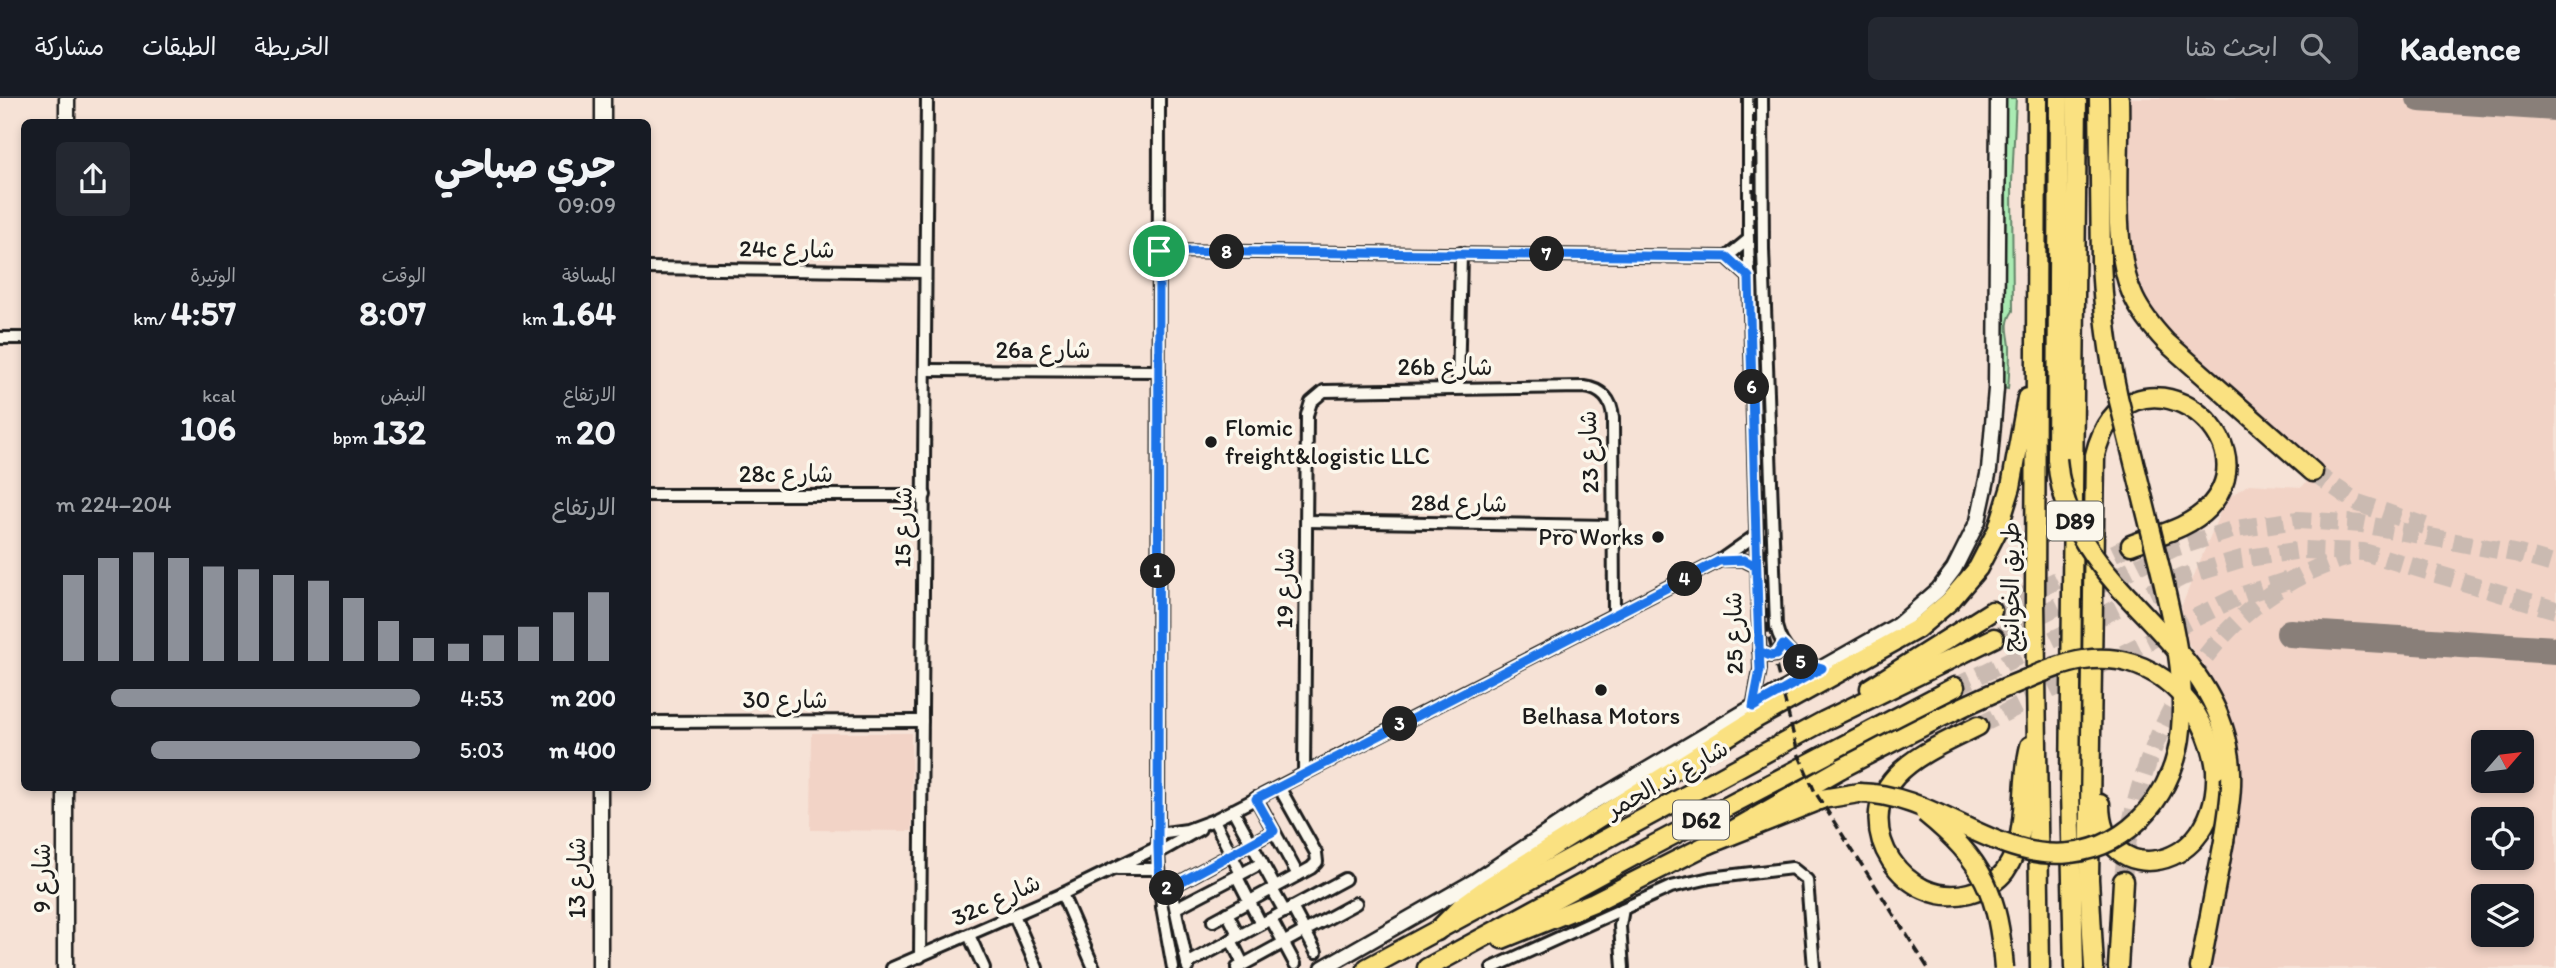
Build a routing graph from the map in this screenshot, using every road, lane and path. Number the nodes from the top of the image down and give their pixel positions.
1 (67, 98) edge
2 (603, 98) edge
3 (927, 98) edge
4 (1159, 98) edge
5 (1749, 98) edge
6 (1762, 98) edge
7 (1998, 98) edge
8 (2059, 98) edge
9 (2077, 98) edge
10 (2099, 98) edge
11 (2119, 98) edge
12 (2034, 103) edge
13 (66, 119) edge
14 (603, 119) edge
15 (1749, 239) junction
16 (1159, 251) junction
17 (1461, 253) junction
18 (1727, 257) junction
19 (651, 268) edge
20 (925, 272) junction
21 (1749, 277) junction
22 (0, 338) edge
23 (21, 338) edge
24 (926, 370) junction
25 (1159, 371) junction
26 (2035, 371) junction
27 (1584, 387) joint
28 (1458, 388) junction
29 (1311, 402) joint
30 (2312, 472) tunnel mouth
31 (651, 495) edge
32 (925, 495) junction
33 (1307, 521) junction
34 (1611, 526) junction
35 (1756, 535) junction
36 (2131, 545) tunnel mouth
37 (1719, 561) junction
38 (1756, 566) junction
39 (1992, 611) tunnel mouth
40 (1614, 615) junction
41 (1994, 638) tunnel mouth
42 (1783, 645) junction
43 (1759, 651) junction
44 (1822, 668) junction
45 (1955, 687) tunnel mouth
46 (1753, 707) junction
47 (922, 721) junction
48 (1824, 721) junction
49 (651, 722) edge
50 (1978, 726) tunnel mouth
51 (2037, 726) junction
52 (2092, 760) junction
53 (1304, 774) junction
54 (1279, 787) junction
55 (65, 791) edge
56 (600, 791) edge
57 (1256, 799) junction
58 (1911, 803) junction
59 (1233, 810) junction
60 (1211, 822) junction
61 (1274, 831) junction
62 (1158, 834) junction
63 (1251, 843) junction
64 (1709, 845) junction
65 (1158, 850) junction
66 (1231, 854) junction
67 (1262, 863) junction
68 (1117, 869) junction
69 (1159, 874) junction
70 (1239, 875) junction
71 (1298, 875) junction
72 (1345, 879) dead end
73 (2123, 881) tunnel mouth
74 (1274, 888) junction
75 (1168, 889) junction
76 (1062, 894) junction
77 (1249, 901) junction
78 (1356, 903) dead end
79 (1176, 908) junction
80 (1289, 909) junction
81 (1623, 909) junction
82 (1227, 913) junction
83 (1014, 915) junction
84 (1600, 920) junction
85 (1213, 921) dead end
86 (1266, 922) junction
87 (1305, 931) junction
88 (1437, 931) junction
89 (970, 935) junction
90 (1235, 938) junction
91 (1284, 942) junction
92 (1622, 946) junction
93 (1316, 952) dead end
94 (920, 957) junction
95 (1449, 957) junction
96 (1295, 964) dead end
97 (1187, 966) edge
98 (1240, 966) edge
99 (65, 968) edge
100 (600, 968) edge
101 (892, 968) edge
102 (984, 968) edge
103 (1037, 968) edge
104 (1094, 968) edge
105 (1173, 968) edge
106 (1323, 968) edge
107 (1367, 968) edge
108 (1427, 968) edge
109 (1492, 968) edge
110 (1623, 968) edge
111 (1814, 968) edge
112 (2004, 968) edge
113 (2040, 968) edge
114 (2074, 968) edge
115 (2094, 968) edge
116 (2118, 968) edge
117 (2200, 968) edge

1 - 13 street
2 - 14 street
3 - 20 street, شارع 15
4 - 16 street
5 - 15 street, شارع 25
6 - 42 street, شارع 25
7 - 44 street
8 - 117 main road, bridge
9 - 114 main road, D89
10 - 58 main road, bridge
11 - 30 main road
12 - 26 main road, طريق الخوانيج / D89
15 - 18 street
15 - 21 street, شارع 25
16 - 17 street
16 - 25 street
17 - 18 street
17 - 28 street
18 - 21 street
19 - 20 street, 24c شارع
20 - 24 street, شارع 15
21 - 35 street, شارع 25
22 - 23 street
24 - 25 street, 26a شارع
24 - 32 street, شارع 15
25 - 62 street
26 - 51 main road, طريق الخوانيج / D89
26 - 88 main road
27 - 28 street, 26b شارع
27 - 34 street, شارع 23
28 - 29 street, 26b شارع
29 - 33 street, شارع 19
31 - 32 street, 28c شارع
32 - 47 street, شارع 15
33 - 34 street, 28d شارع
33 - 53 street, شارع 19
34 - 40 street, شارع 23
35 - 37 street, 32c شارع
35 - 38 street, شارع 25
36 - 52 main road
37 - 38 street
37 - 40 street, 32c شارع
38 - 43 street, شارع 25
39 - 48 main road
40 - 53 street, 32c شارع
41 - 48 main road, شارع ند الحمر / D62
42 - 43 street
42 - 44 street, شارع 25
43 - 46 street, شارع 25
44 - 46 street
45 - 95 main road, شارع ند الحمر / D62
46 - 106 street, شارع 25
47 - 49 street, شارع 30
47 - 94 street, شارع 15
48 - 88 main road, شارع ند الحمر / D62
50 - 51 main road
51 - 113 main road, طريق الخوانيج / D89
52 - 64 main road, bridge
52 - 115 main road
53 - 54 street, 32c شارع
54 - 57 street, 32c شارع
54 - 71 street
55 - 99 street, شارع 9
56 - 100 street, شارع 13
57 - 59 street, 32c شارع
57 - 61 street
58 - 64 main road, bridge
58 - 112 main road, bridge
59 - 60 street, 32c شارع
59 - 63 street
60 - 62 street, 32c شارع
60 - 65 street, 32c شارع
60 - 66 street
61 - 63 street
61 - 71 street
62 - 65 street
63 - 66 street
63 - 67 street
64 - 95 main road
65 - 68 street, 32c شارع
65 - 69 street
66 - 70 street
66 - 75 street
67 - 70 street
67 - 74 street
68 - 69 street, 32c شارع
68 - 76 street, 32c شارع
69 - 75 street
69 - 105 street
70 - 77 street
70 - 79 street
71 - 74 street
72 - 80 street
73 - 116 main road
74 - 77 street
74 - 80 street
75 - 79 street
76 - 83 street, 32c شارع
76 - 104 street
77 - 82 street
77 - 86 street
78 - 87 street
79 - 97 street
80 - 86 street
80 - 87 street
81 - 84 street
81 - 92 street
81 - 111 street
82 - 85 street
82 - 90 street
83 - 89 street, 32c شارع
83 - 103 street
84 - 92 street
84 - 109 street
86 - 90 street
86 - 91 street
87 - 91 street
87 - 93 street
88 - 107 main road, شارع ند الحمر / D62
89 - 94 street, 32c شارع
89 - 102 street
90 - 97 street
90 - 98 street
91 - 96 street
91 - 98 street
92 - 110 street
94 - 101 street, 32c شارع
95 - 108 main road, شارع ند الحمر / D62

